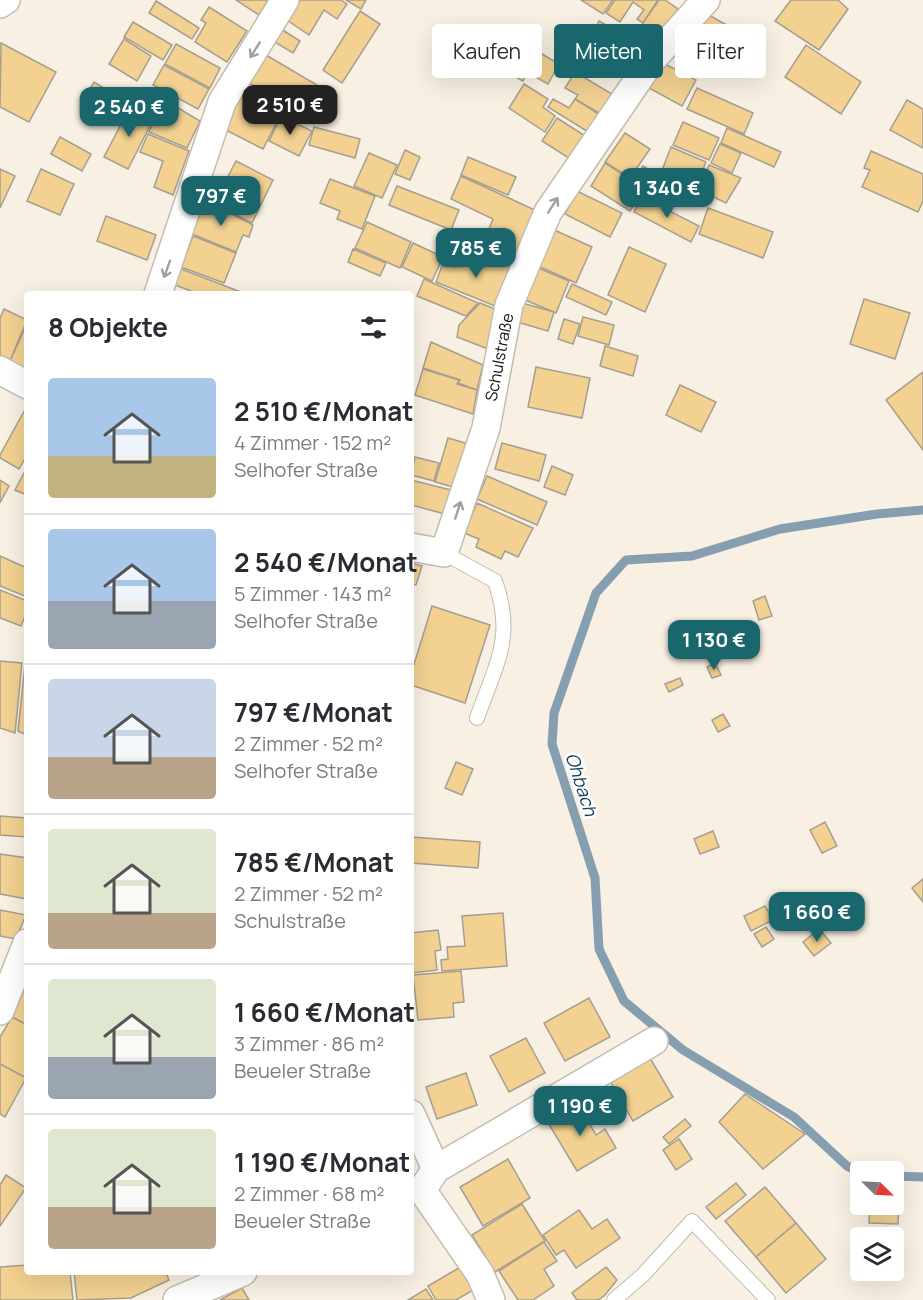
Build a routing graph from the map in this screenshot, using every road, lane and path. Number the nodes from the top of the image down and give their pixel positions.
1 (6, 0) edge
2 (285, 0) edge
3 (706, 0) edge
4 (0, 4) edge
5 (159, 291) edge
6 (0, 370) edge
7 (24, 383) edge
8 (414, 548) edge
9 (444, 553) junction
10 (477, 718) dead end
11 (24, 951) edge
12 (0, 1011) edge
13 (654, 1041) dead end
14 (414, 1132) edge
15 (423, 1184) edge
16 (236, 1275) edge
17 (177, 1300) edge
18 (491, 1300) edge
19 (614, 1300) edge
20 (768, 1300) edge

1 - 4 street
2 -> 5 street
9 -> 3 street, Schulstraße
6 - 7 street
8 - 9 street
9 - 10 lane
11 - 12 street
13 - 15 street
14 - 15 street
15 - 18 street
16 - 17 street
19 - 20 lane

